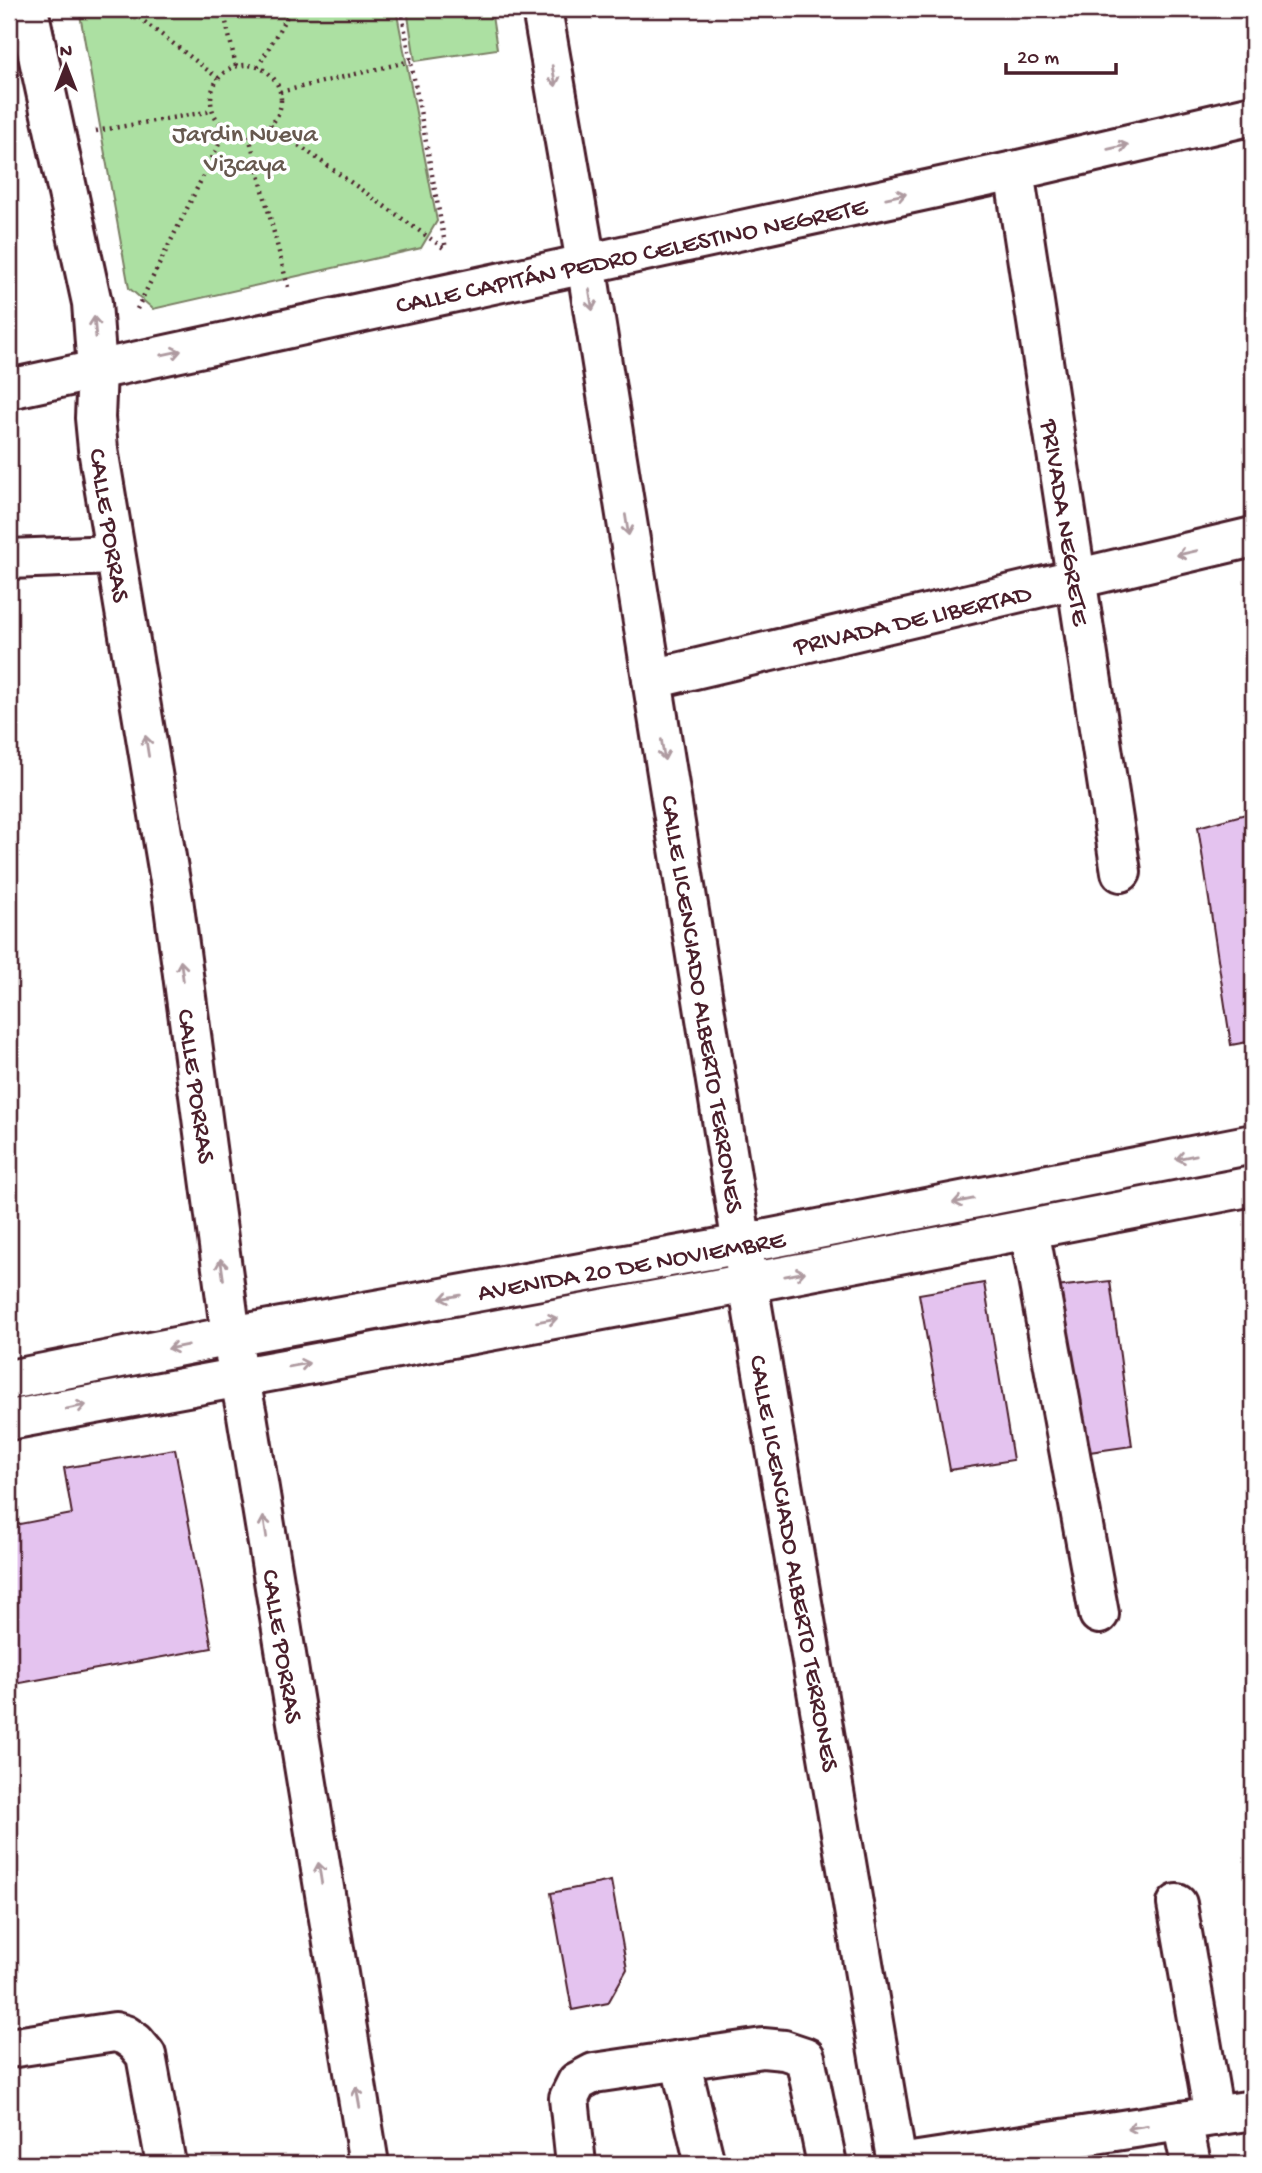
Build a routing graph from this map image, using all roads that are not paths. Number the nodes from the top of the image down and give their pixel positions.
1 (28, 9) edge
2 (542, 9) edge
3 (1253, 115) edge
4 (1014, 171) junction
5 (586, 264) junction
6 (97, 369) junction
7 (9, 389) edge
8 (1253, 537) edge
9 (116, 555) junction
10 (9, 559) edge
11 (1076, 579) junction
12 (652, 679) junction
13 (1121, 872) dead end
14 (1253, 1144) edge
15 (1253, 1186) edge
16 (1029, 1229) junction
17 (742, 1244) junction
18 (748, 1283) junction
19 (231, 1336) junction
20 (239, 1376) junction
21 (9, 1380) edge
22 (9, 1420) edge
23 (1099, 1614) dead end
24 (1177, 1904) dead end
25 (9, 2048) edge
26 (680, 2060) junction
27 (1253, 2110) edge
28 (1198, 2118) junction
29 (166, 2164) edge
30 (369, 2164) edge
31 (576, 2164) edge
32 (705, 2164) edge
33 (827, 2164) edge
34 (898, 2164) edge
35 (1191, 2164) edge

6 -> 1 street, CALLE PORRAS
2 -> 5 street, CALLE LICENCIADO ALBERTO TERRONES
4 -> 3 street, CALLE CAPITÁN PEDRO CELESTINO NEGRETE
5 -> 4 street, CALLE CAPITÁN PEDRO CELESTINO NEGRETE
4 - 11 street, PRIVADA NEGRETE
6 -> 5 street, CALLE CAPITÁN PEDRO CELESTINO NEGRETE
5 -> 12 street, CALLE LICENCIADO ALBERTO TERRONES
6 - 7 street, CALLE CAPITÁN PEDRO CELESTINO NEGRETE
6 - 9 street, CALLE PORRAS
8 -> 11 street, PRIVADA DE LIBERTAD
9 - 10 street
19 -> 9 street, CALLE PORRAS
11 - 12 street, PRIVADA DE LIBERTAD
11 - 13 street, PRIVADA NEGRETE
12 -> 17 street, CALLE LICENCIADO ALBERTO TERRONES
14 -> 17 street, AVENIDA 20 DE NOVIEMBRE
15 - 16 street, AVENIDA 20 DE NOVIEMBRE
18 -> 16 street, AVENIDA 20 DE NOVIEMBRE
16 - 23 street
17 - 18 street, CALLE LICENCIADO ALBERTO TERRONES
17 -> 19 street, AVENIDA 20 DE NOVIEMBRE
20 -> 18 street, AVENIDA 20 DE NOVIEMBRE
18 - 34 street, CALLE LICENCIADO ALBERTO TERRONES
19 - 20 street, CALLE PORRAS
19 -> 21 street, AVENIDA 20 DE NOVIEMBRE
22 -> 20 street, AVENIDA 20 DE NOVIEMBRE
30 -> 20 street, CALLE PORRAS
24 - 28 street
25 - 29 street
26 - 31 street
26 - 32 street
26 - 33 street
27 - 28 street
28 -> 34 street
28 - 35 street

